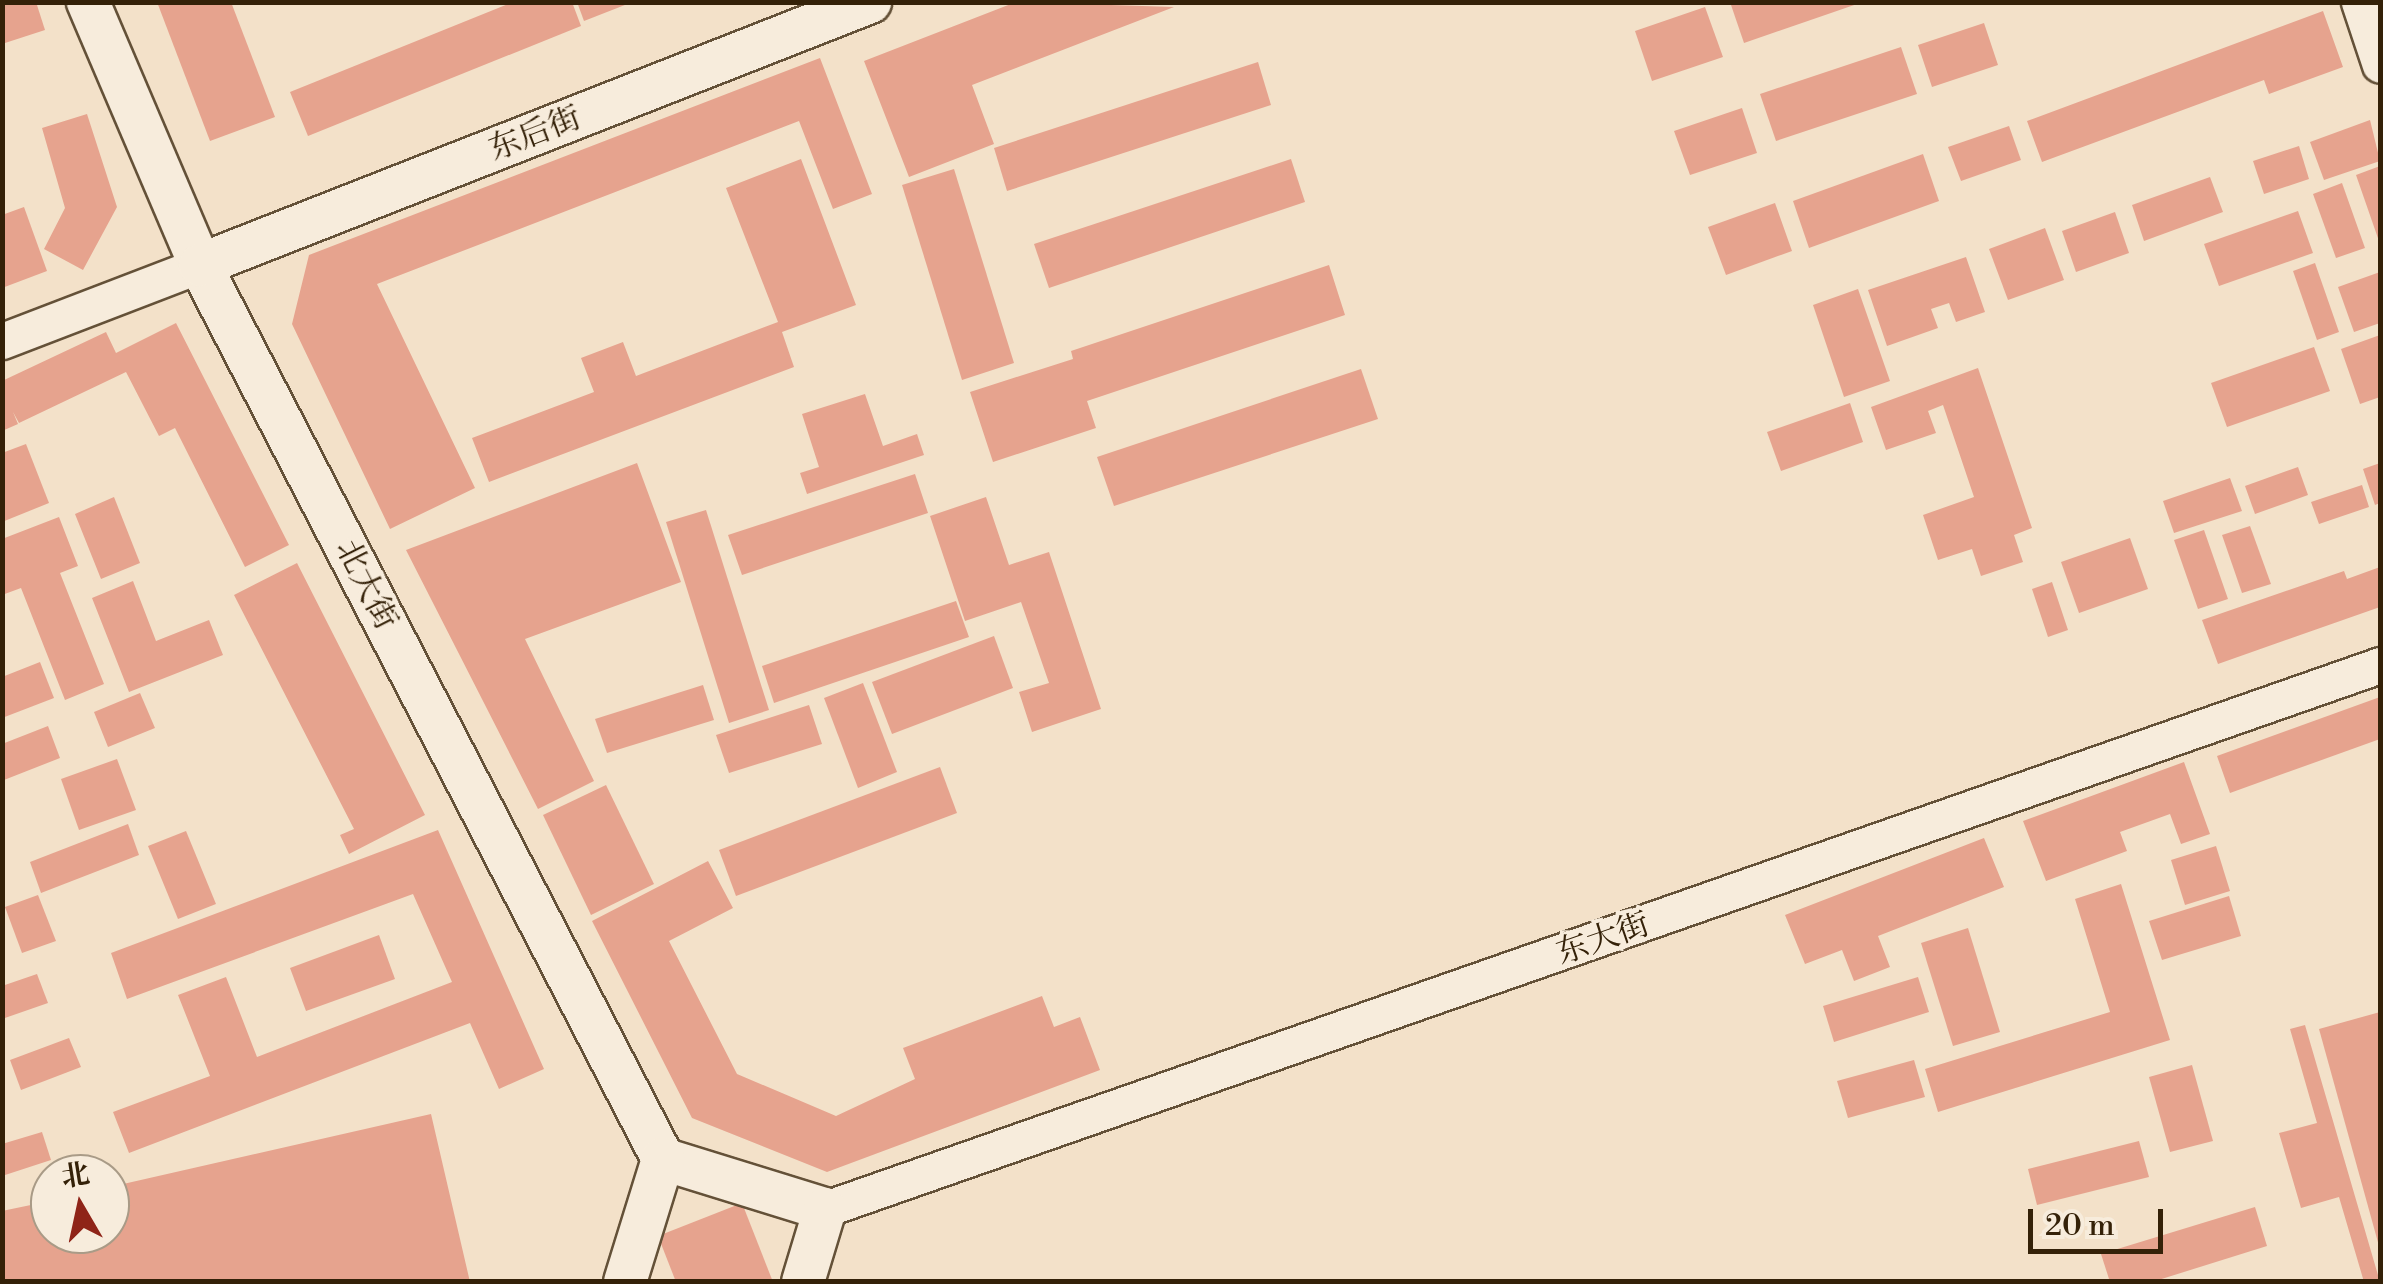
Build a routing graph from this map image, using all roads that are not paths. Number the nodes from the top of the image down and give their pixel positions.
1 (88, 2) edge
2 (870, 2) edge
3 (2359, 2) edge
4 (2380, 65) edge
5 (200, 265) junction
6 (2, 341) edge
7 (2380, 665) edge
8 (664, 1159) junction
9 (825, 1209) junction
10 (625, 1282) edge
11 (802, 1282) edge

1 - 5 street, 北大街
2 - 5 street, 东后街
3 - 4 street
5 - 6 street
5 - 8 street, 北大街
7 - 9 street, 东大街
8 - 9 street
8 - 10 street
9 - 11 street

